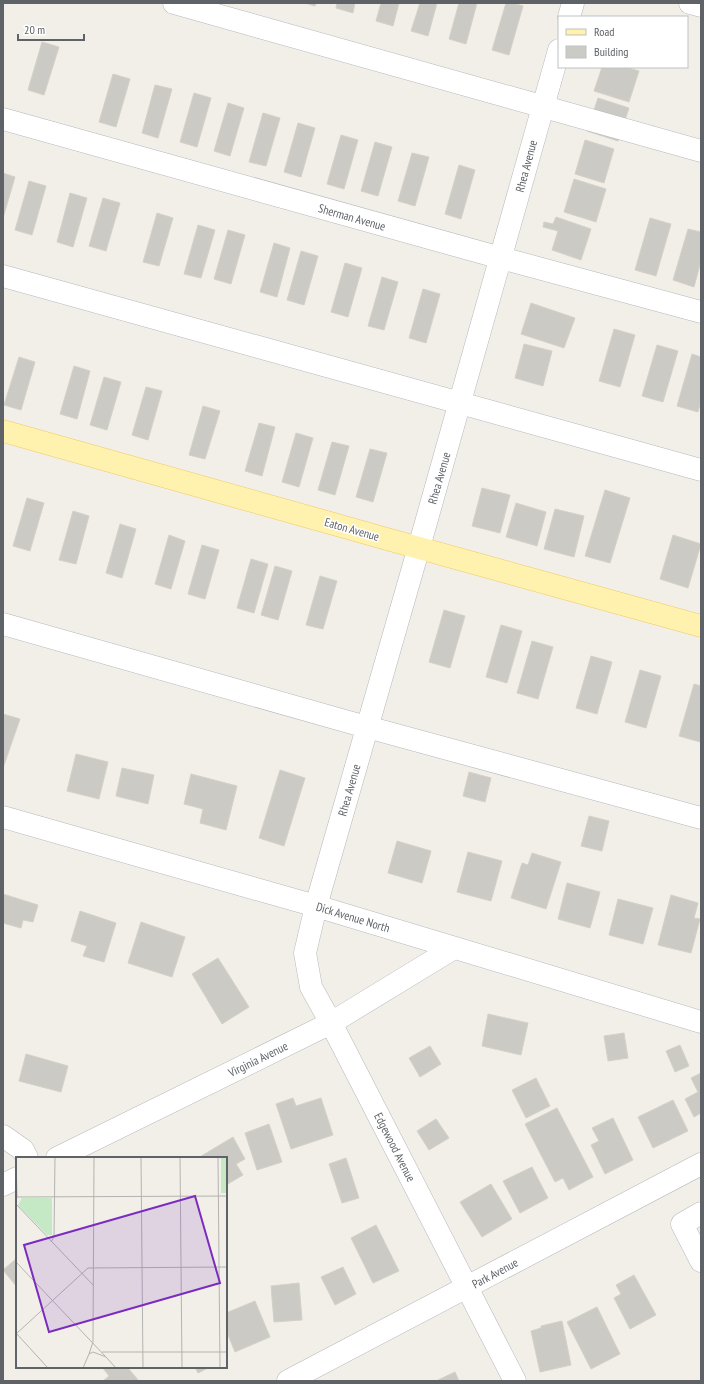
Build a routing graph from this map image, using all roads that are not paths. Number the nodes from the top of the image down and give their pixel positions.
1 (174, 3) edge
2 (573, 3) edge
3 (690, 3) edge
4 (701, 6) edge
5 (569, 16) edge
6 (558, 54) edge
7 (543, 106) junction
8 (3, 119) edge
9 (701, 151) edge
10 (500, 258) junction
11 (3, 276) edge
12 (701, 312) edge
13 (460, 403) junction
14 (3, 431) edge
15 (701, 470) edge
16 (419, 548) junction
17 (3, 624) edge
18 (701, 626) edge
19 (368, 727) junction
20 (3, 818) edge
21 (701, 818) edge
22 (316, 906) junction
23 (454, 948) junction
24 (701, 1022) edge
25 (331, 1023) junction
26 (3, 1136) edge
27 (26, 1157) edge
28 (59, 1157) edge
29 (701, 1164) edge
30 (16, 1178) edge
31 (3, 1185) edge
32 (701, 1213) edge
33 (701, 1261) edge
34 (466, 1288) junction
35 (288, 1381) edge
36 (515, 1381) edge

1 - 7 street
2 - 5 street
3 - 4 street
6 - 7 street, Rhea Avenue
7 - 9 street
7 - 10 street, Rhea Avenue
8 - 10 street, Sherman Avenue
10 - 12 street, Sherman Avenue
10 - 13 street, Rhea Avenue
11 - 13 street
13 - 15 street
13 - 16 street, Rhea Avenue
14 - 16 main road, Eaton Avenue
16 - 18 main road, Eaton Avenue
16 - 19 street, Rhea Avenue
17 - 19 street
19 - 21 street
19 - 22 street, Rhea Avenue
20 - 22 street, Dick Avenue North
22 - 23 street, Dick Avenue North
22 - 25 street, Edgewood Avenue
23 - 24 street, Dick Avenue North
23 - 25 street, Virginia Avenue
25 - 28 street, Virginia Avenue
25 - 34 street, Edgewood Avenue
26 - 27 street
29 - 34 street, Park Avenue
30 - 31 street
32 - 33 street
34 - 35 street, Park Avenue
34 - 36 street, Edgewood Avenue

